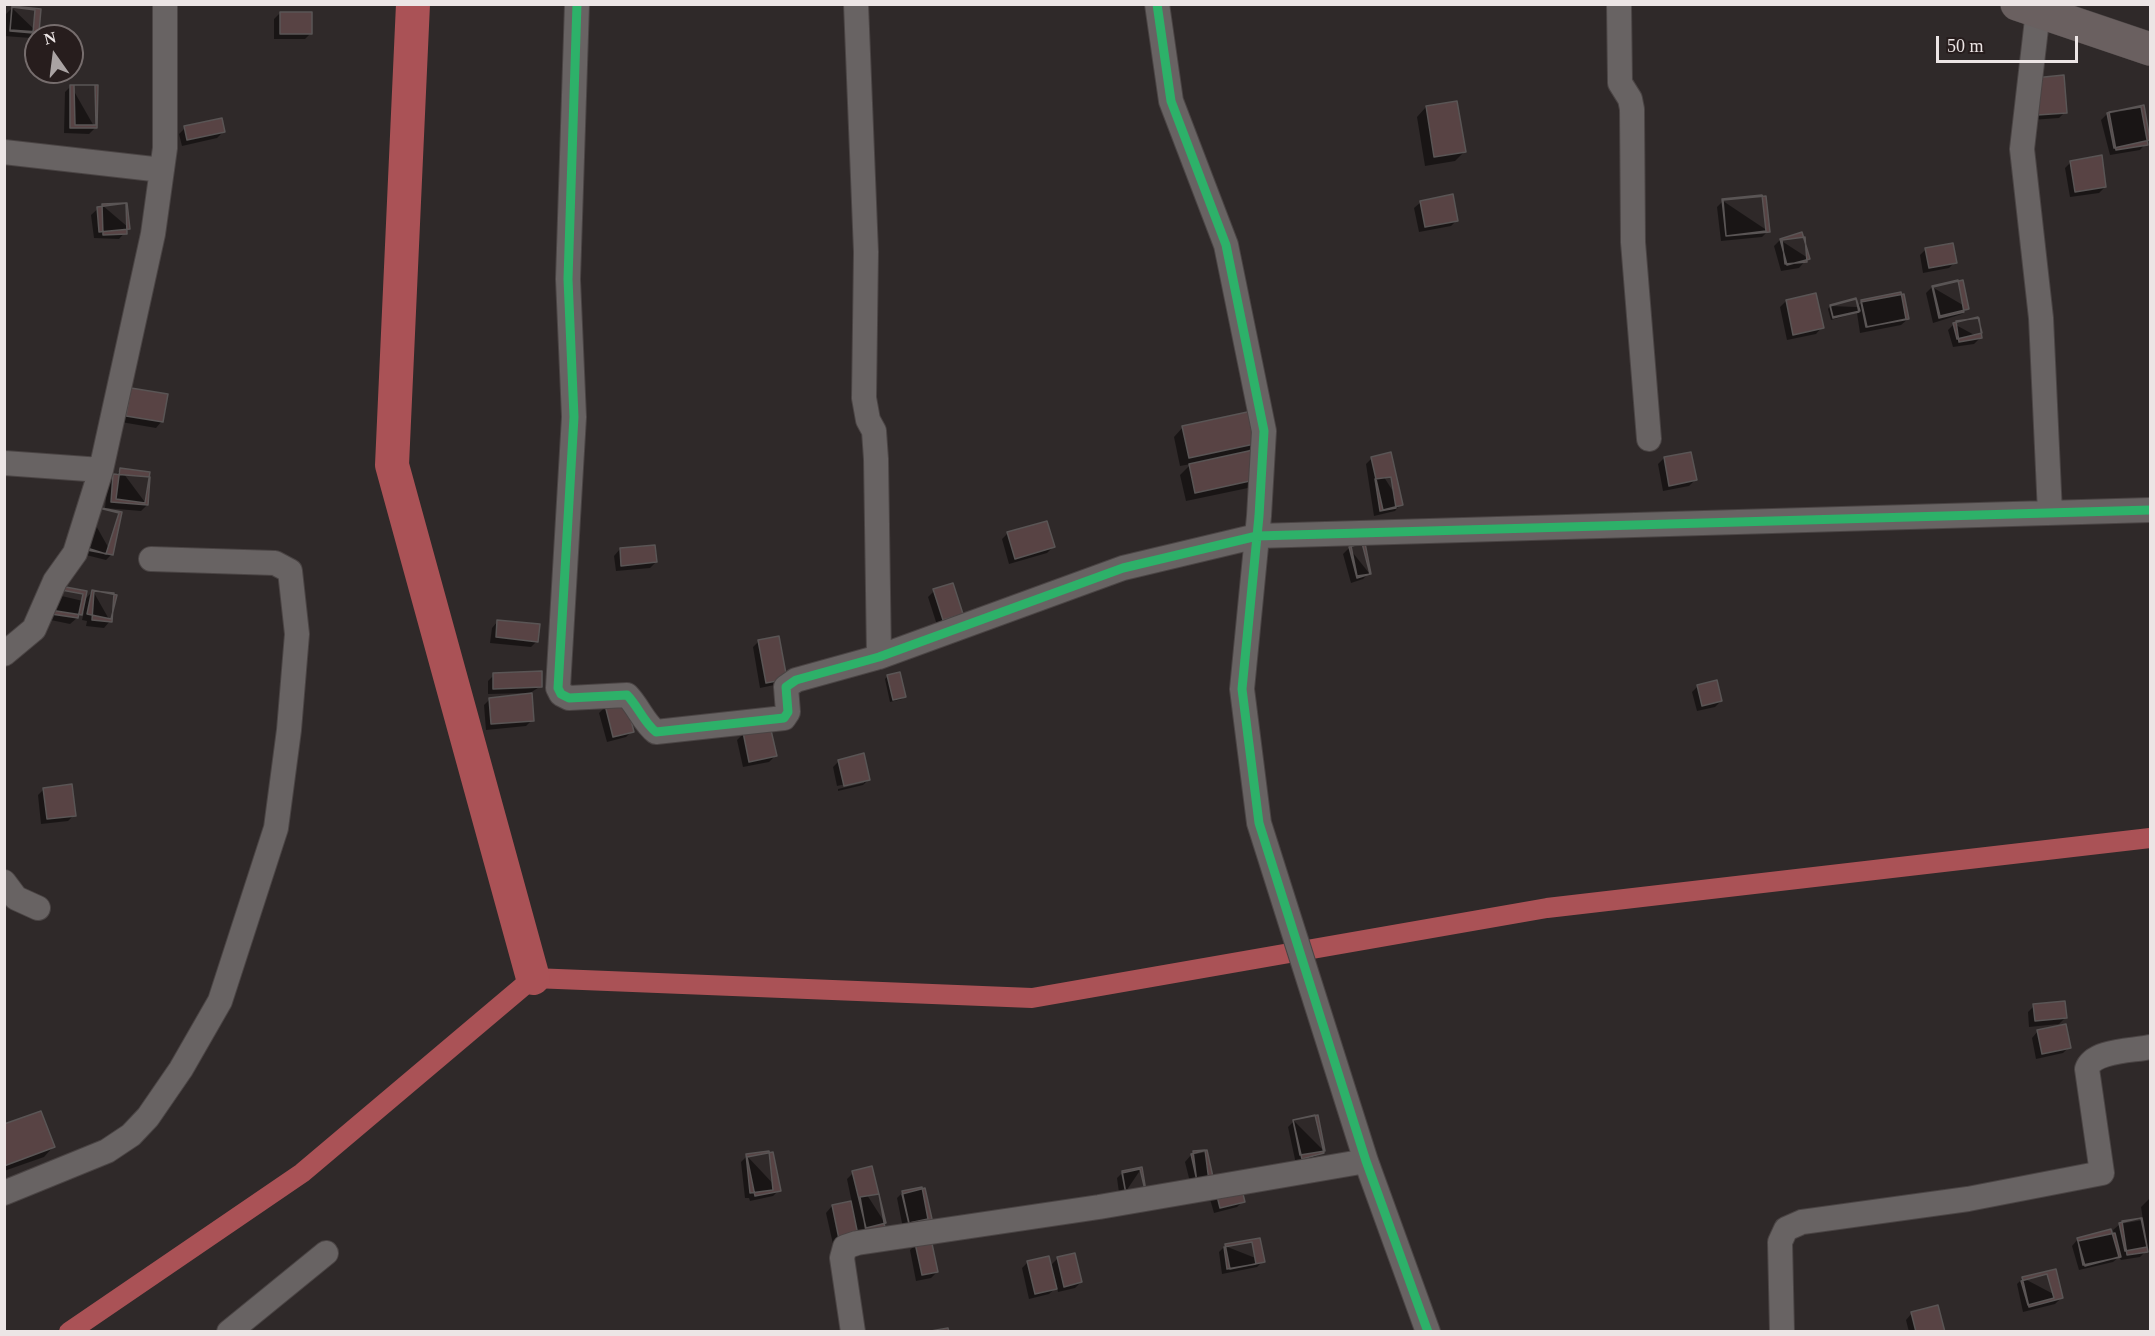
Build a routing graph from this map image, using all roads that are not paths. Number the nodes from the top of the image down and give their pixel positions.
1 (165, 4) edge
2 (577, 4) edge
3 (856, 4) edge
4 (1157, 4) edge
5 (1619, 4) edge
6 (2027, 8) edge
7 (2151, 49) edge
8 (4, 152) edge
9 (162, 170) junction
10 (1649, 439) dead end
11 (4, 462) edge
12 (102, 470) junction
13 (2151, 510) edge
14 (2050, 513) junction
15 (1257, 536) junction
16 (151, 559) dead end
17 (4, 654) edge
18 (879, 657) junction
19 (4, 882) edge
20 (38, 908) dead end
21 (2151, 1047) edge
22 (1366, 1161) junction
23 (4, 1193) edge
24 (326, 1253) dead end
25 (229, 1332) edge
26 (853, 1332) edge
27 (1428, 1332) edge
28 (1782, 1332) edge

1 - 9 street
2 - 18 street
3 - 18 street
4 - 15 street
5 - 10 street
6 - 7 highway
6 - 14 street
8 - 9 street
9 - 12 street
11 - 12 street
12 - 17 street
13 - 14 street
14 - 15 street
15 - 18 street
15 - 22 street
16 - 23 street
19 - 20 street
21 - 28 street
22 - 26 street
22 - 27 street
24 - 25 street

